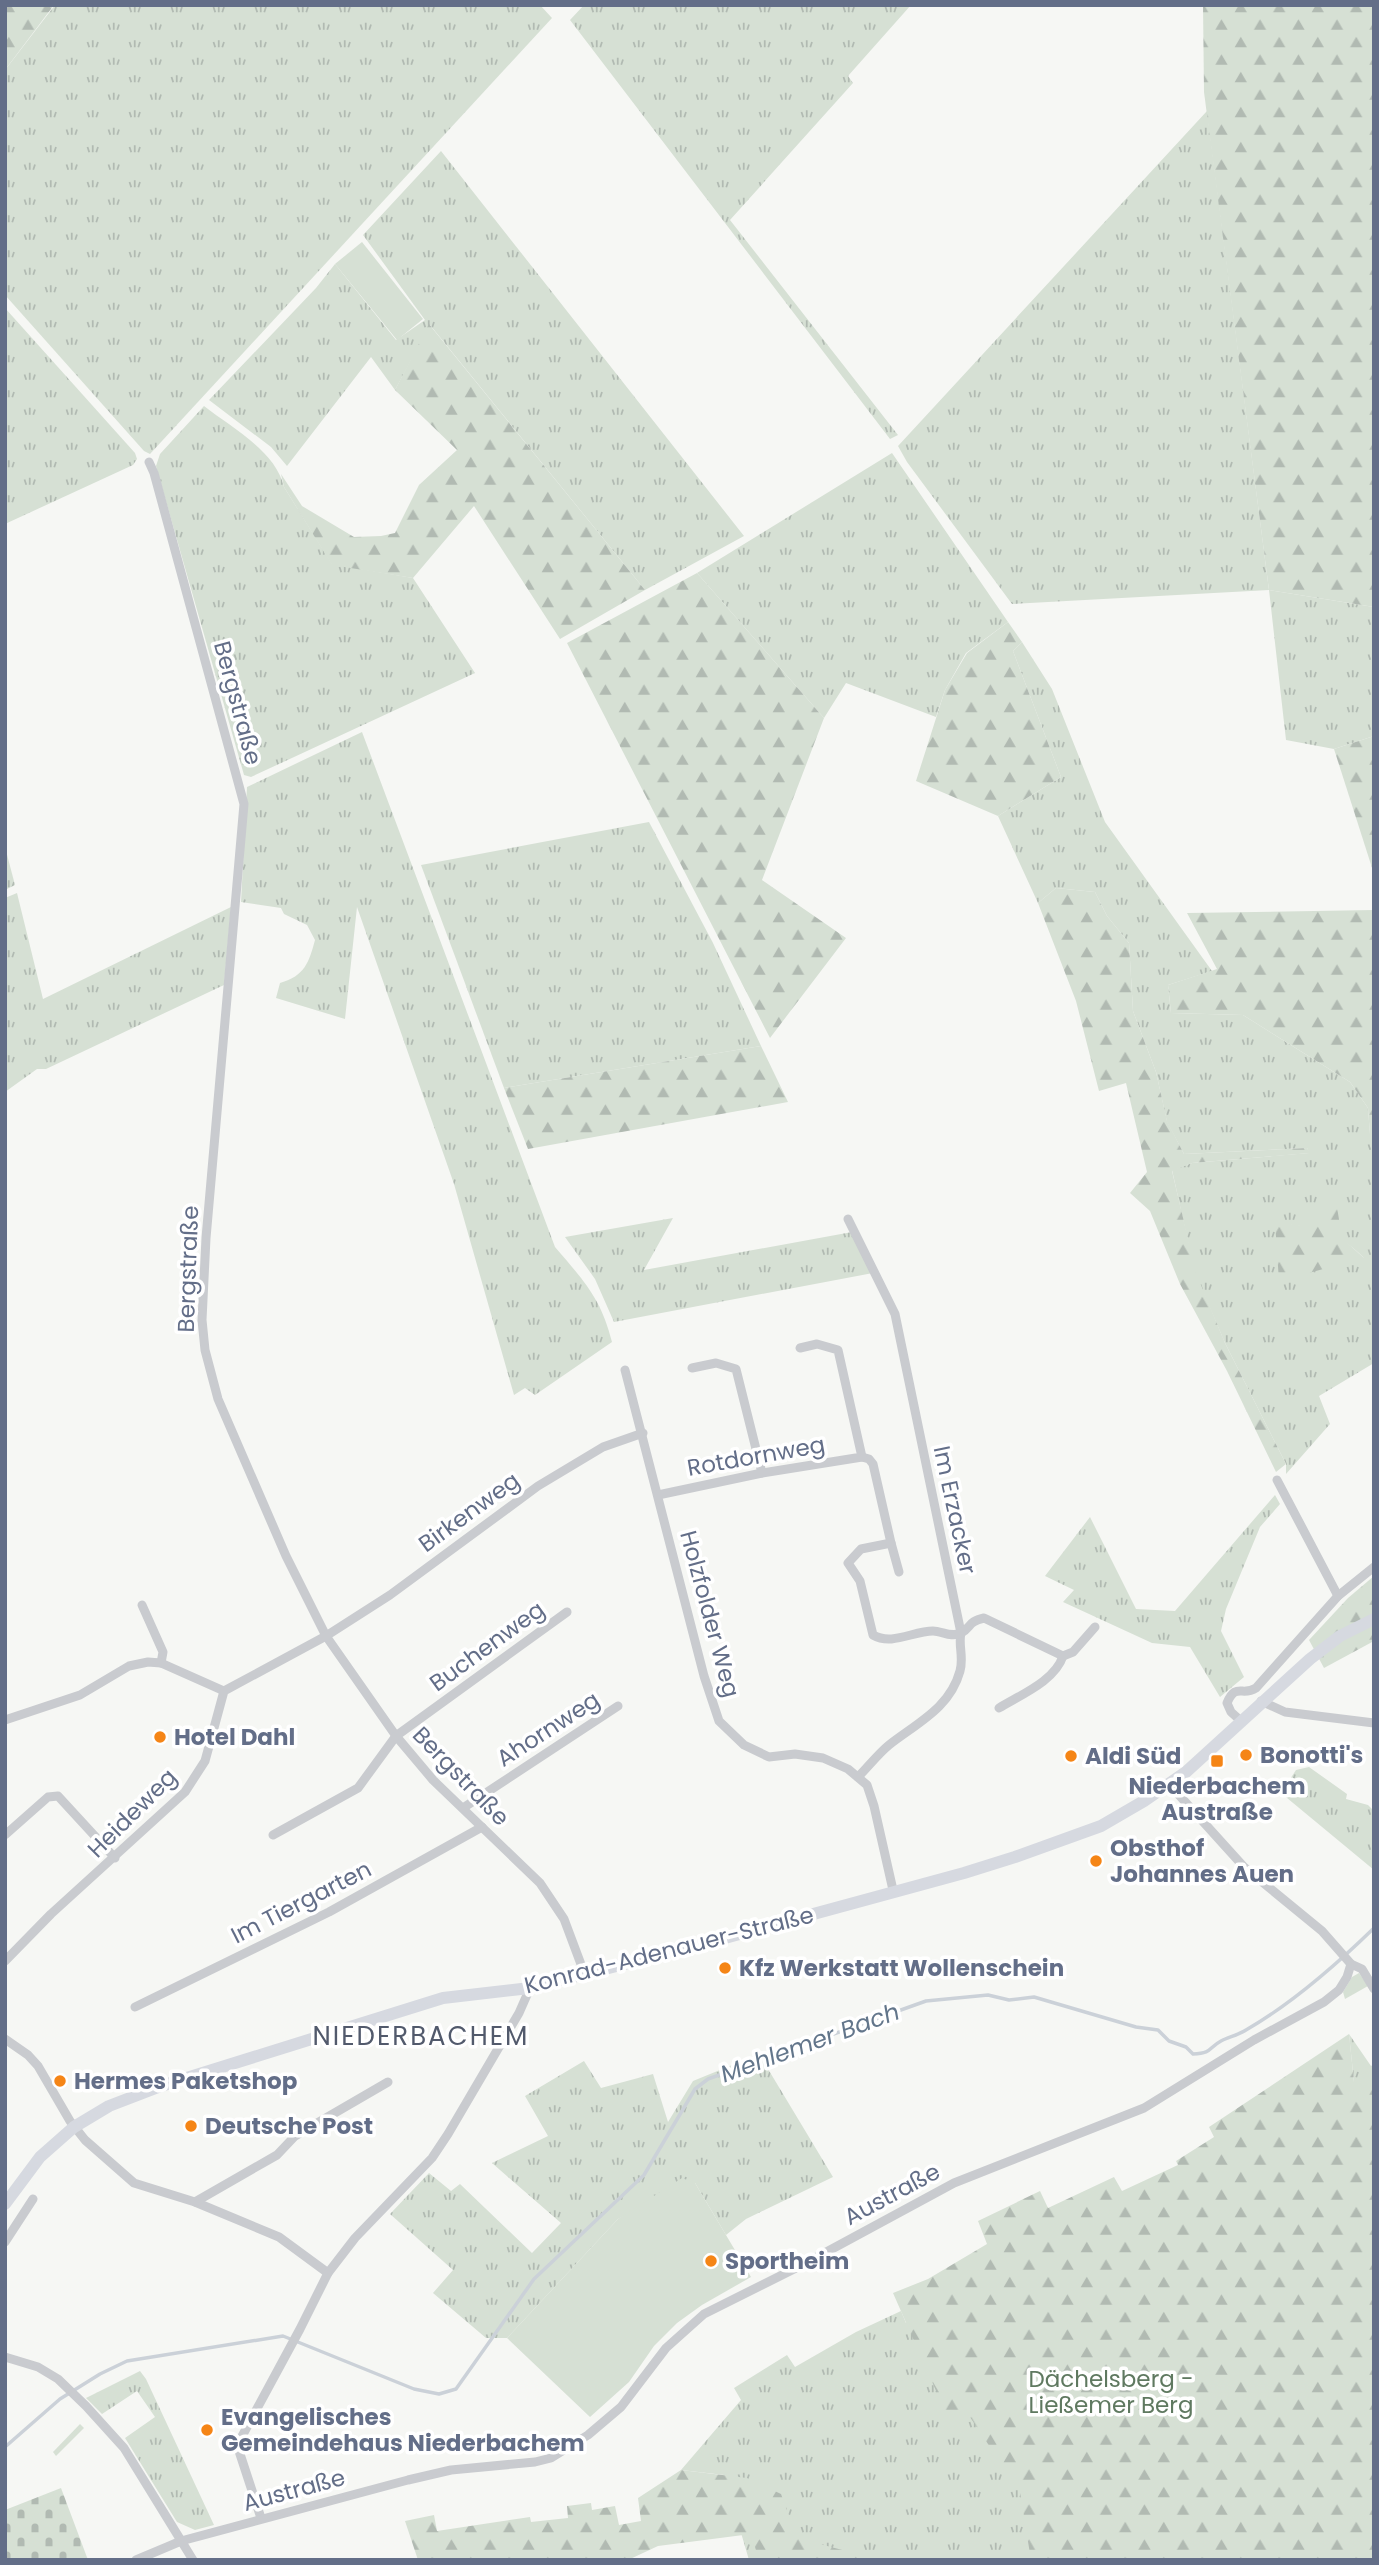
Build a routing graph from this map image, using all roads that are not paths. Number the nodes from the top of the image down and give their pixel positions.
1 (149, 463) dead end
2 (848, 1219) dead end
3 (800, 1348) dead end
4 (692, 1368) dead end
5 (625, 1370) dead end
6 (643, 1433) junction
7 (862, 1457) junction
8 (762, 1474) junction
9 (1277, 1480) dead end
10 (658, 1495) junction
11 (891, 1544) junction
12 (1374, 1567) edge
13 (899, 1572) dead end
14 (1338, 1596) junction
15 (142, 1605) dead end
16 (567, 1612) dead end
17 (1374, 1619) edge
18 (1096, 1627) dead end
19 (961, 1633) junction
20 (326, 1636) junction
21 (1063, 1656) junction
22 (161, 1663) junction
23 (224, 1691) junction
24 (1261, 1701) junction
25 (618, 1706) dead end
26 (999, 1708) dead end
27 (5, 1720) edge
28 (1241, 1721) junction
29 (1374, 1723) edge
30 (396, 1736) junction
31 (858, 1777) junction
32 (1169, 1784) junction
33 (463, 1808) junction
34 (482, 1826) junction
35 (5, 1835) edge
36 (273, 1835) dead end
37 (115, 1858) junction
38 (893, 1890) junction
39 (5, 1961) edge
40 (1349, 1962) junction
41 (585, 1975) junction
42 (530, 1988) junction
43 (1374, 1989) edge
44 (135, 2007) dead end
45 (5, 2039) edge
46 (388, 2081) dead end
47 (74, 2127) junction
48 (33, 2199) dead end
49 (195, 2202) junction
50 (5, 2204) edge
51 (5, 2242) edge
52 (328, 2273) junction
53 (5, 2357) edge
54 (261, 2518) junction
55 (181, 2541) junction
56 (136, 2560) edge
57 (193, 2560) edge

1 - 20 street, Bergstraße
2 - 19 street, Im Erzacker
3 - 7 street, Rotdornweg
4 - 8 street
5 - 6 street, Holzfolder Weg
6 - 10 street, Holzfolder Weg
6 - 20 street, Birkenweg
7 - 8 street, Rotdornweg
7 - 11 street, Rotdornweg
8 - 10 street, Rotdornweg
9 - 14 street
10 - 31 street, Holzfolder Weg
11 - 13 street, Rotdornweg
11 - 19 street
12 - 14 street
14 - 28 street
15 - 22 street
16 - 30 street, Buchenweg
17 - 24 main road, Konrad-Adenauer-Straße
18 - 21 street
19 - 21 street
19 - 31 street, Im Erzacker
20 - 23 street
20 - 30 street, Bergstraße
21 - 26 street
22 - 23 street
22 - 27 street
23 - 37 street, Heideweg
24 - 28 main road, Konrad-Adenauer-Straße
24 - 29 street
25 - 33 street, Ahornweg
28 - 32 main road, Konrad-Adenauer-Straße
30 - 33 street, Bergstraße
30 - 36 street, Buchenweg
31 - 38 street
32 - 38 main road, Konrad-Adenauer-Straße
32 - 40 street
33 - 34 street, Bergstraße
34 - 41 street, Bergstraße
34 - 44 street, Im Tiergarten
35 - 37 street
37 - 39 street, Heideweg
38 - 41 main road, Konrad-Adenauer-Straße
40 - 43 street
40 - 54 street, Austraße
41 - 42 main road, Konrad-Adenauer-Straße
42 - 47 main road, Konrad-Adenauer-Straße
42 - 52 street
45 - 47 street
46 - 49 street
47 - 49 street
47 - 50 main road, Konrad-Adenauer-Straße
48 - 51 street
49 - 52 street
52 - 54 street
53 - 55 street
54 - 55 street, Austraße
55 - 56 street, Austraße
55 - 57 street

